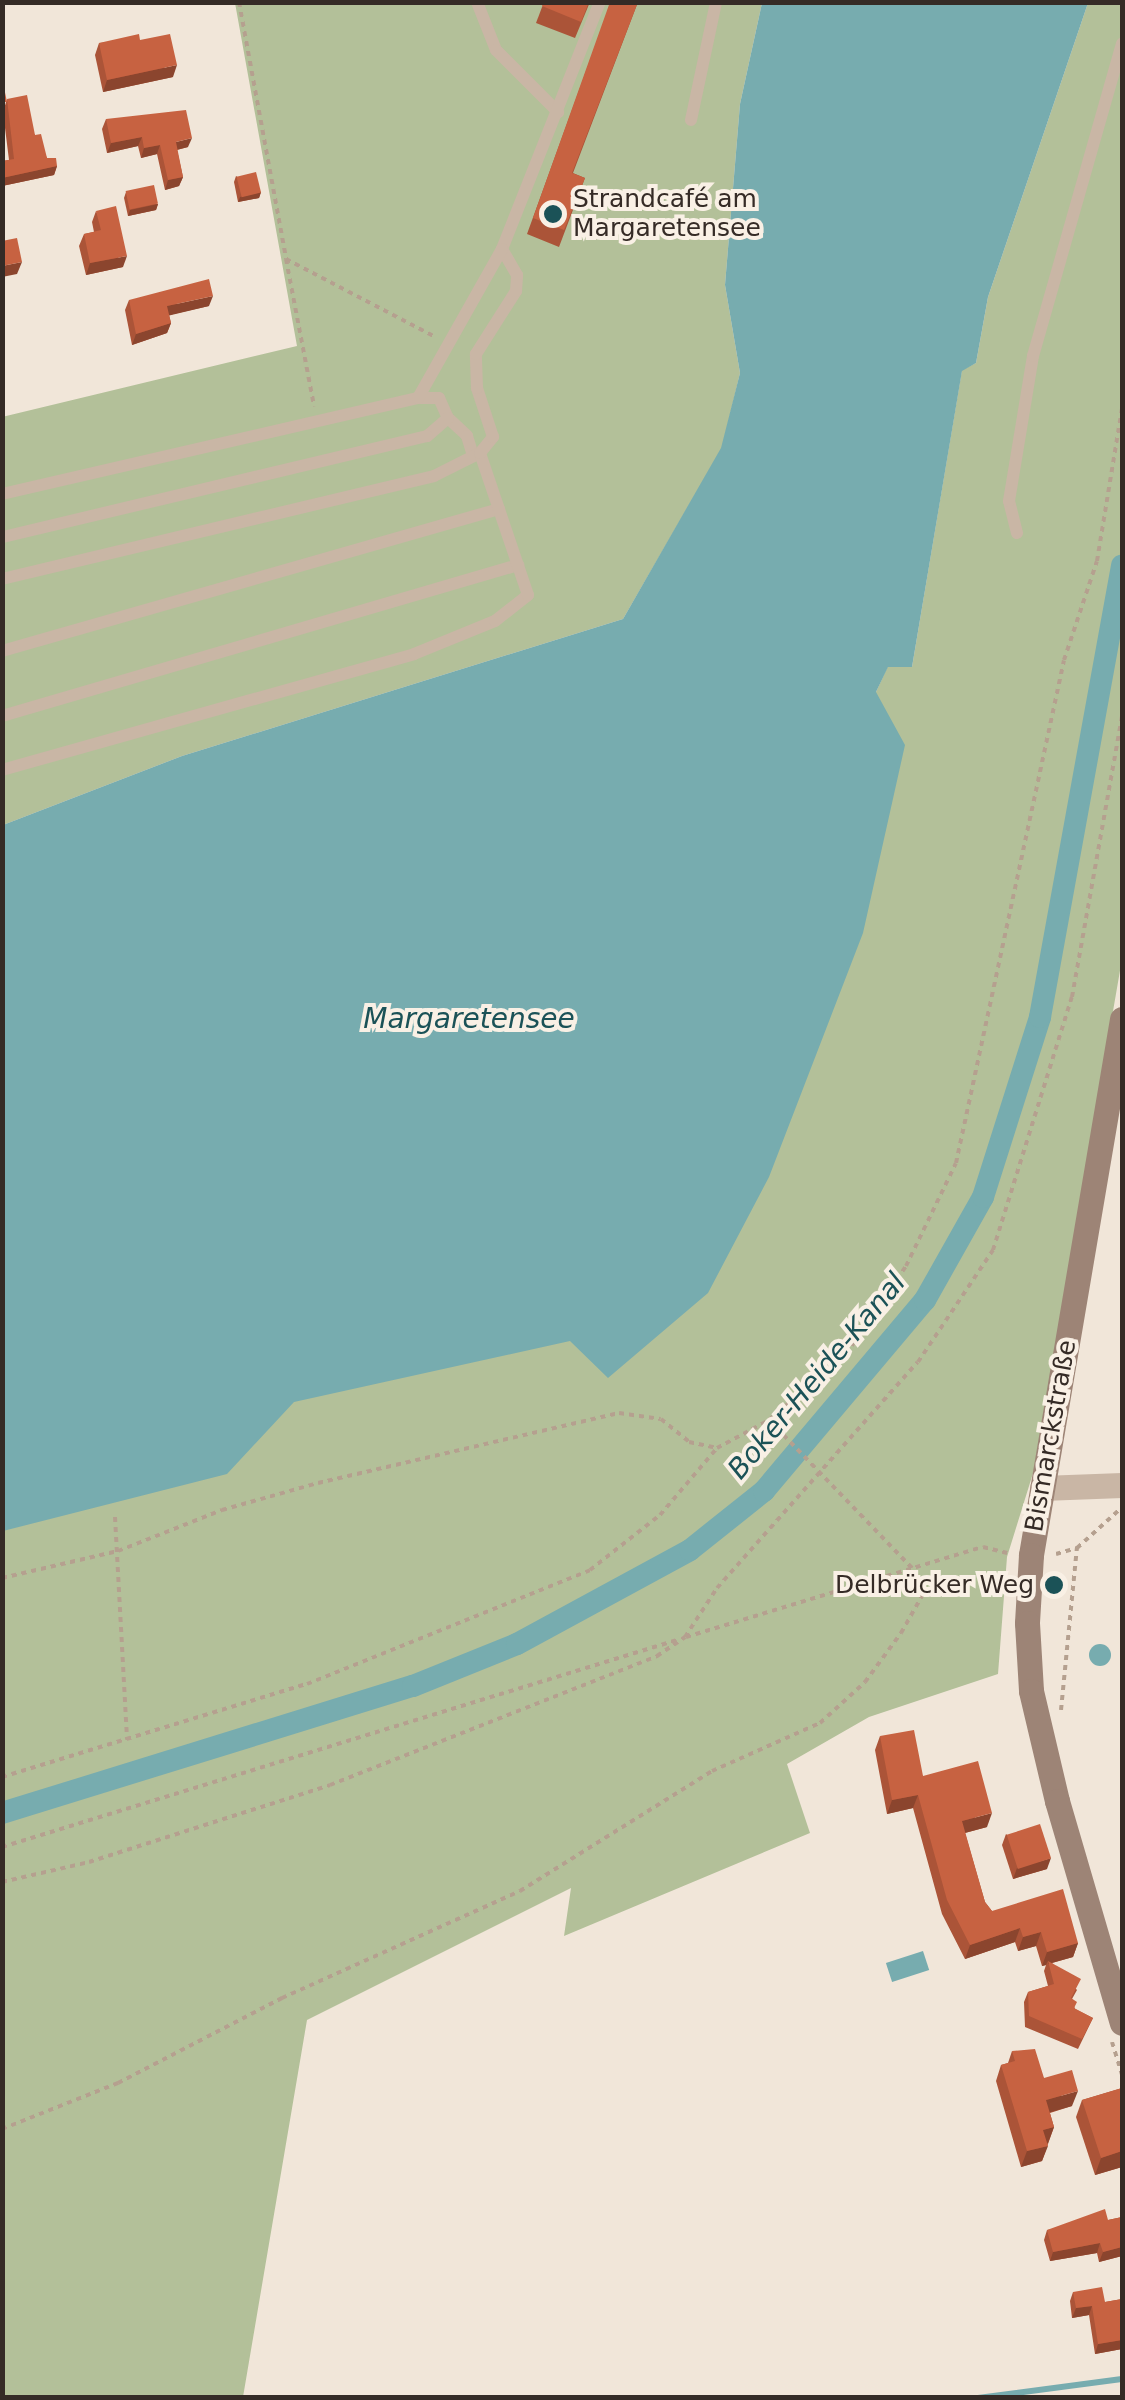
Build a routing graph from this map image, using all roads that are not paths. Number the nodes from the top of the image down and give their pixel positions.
1 (477, 2) edge
2 (600, 2) edge
3 (716, 2) edge
4 (1122, 43) edge
5 (558, 112) junction
6 (691, 120) dead end
7 (502, 249) junction
8 (418, 398) junction
9 (448, 418) junction
10 (476, 454) junction
11 (2, 494) edge
12 (499, 509) junction
13 (1016, 533) dead end
14 (2, 537) edge
15 (518, 566) junction
16 (2, 579) edge
17 (2, 651) edge
18 (2, 716) edge
19 (2, 770) edge
20 (1122, 1020) edge
21 (1122, 1484) edge
22 (1042, 1488) junction
23 (1122, 2023) edge

1 - 5 lane
2 - 5 lane
3 - 6 lane
4 - 13 lane
5 - 7 lane
7 - 8 lane
7 - 10 lane
8 - 9 lane
8 - 11 lane
9 - 10 lane
9 - 14 lane
10 - 12 lane
10 - 16 lane
12 - 15 lane
12 - 17 lane
15 - 18 lane
15 - 19 lane
20 - 22 main road, Bismarckstraße
21 - 22 street
22 - 23 main road, Bismarckstraße

